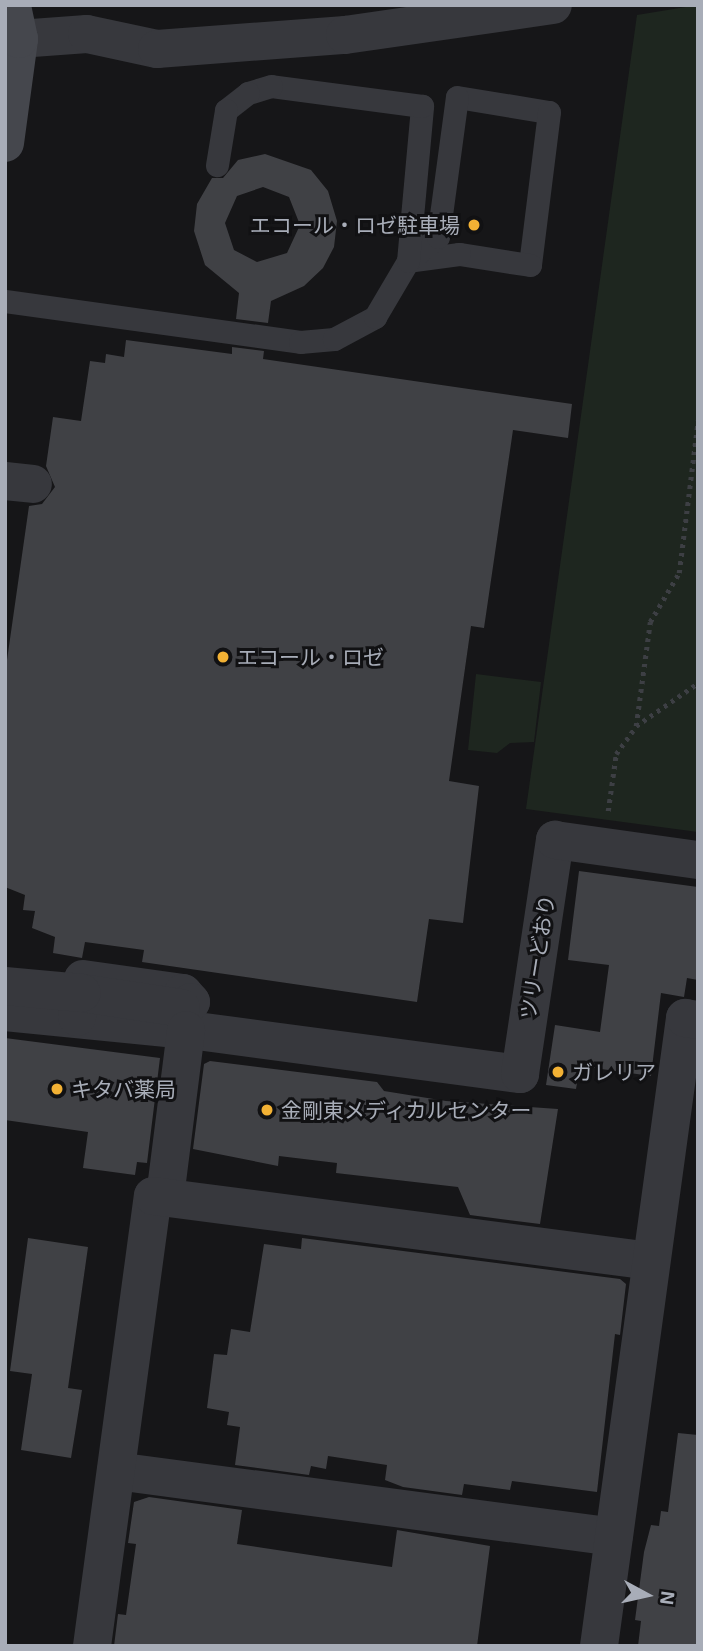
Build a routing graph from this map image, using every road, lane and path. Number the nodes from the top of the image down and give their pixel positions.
1 (553, 5) edge
2 (12, 28) edge
3 (5, 144) edge
4 (217, 164) dead end
5 (408, 261) junction
6 (5, 301) edge
7 (698, 420) edge
8 (698, 683) edge
9 (636, 726) junction
10 (602, 847) junction
11 (698, 860) edge
12 (5, 986) edge
13 (79, 1008) junction
14 (5, 1013) edge
15 (698, 1020) edge
16 (186, 1030) junction
17 (165, 1197) junction
18 (651, 1261) junction
19 (116, 1471) junction
20 (614, 1537) junction
21 (92, 1646) edge
22 (598, 1646) edge

1 - 2 street
2 - 3 main road
4 - 5 lane
5 - 5 lane
5 - 6 lane
7 - 9 path
8 - 9 path
9 - 10 path
10 - 11 street
10 - 16 street, ツリーどおり
12 - 13 street, bridge
13 - 14 street
13 - 16 street
15 - 18 street
16 - 17 street
17 - 18 street
17 - 19 street
18 - 20 street
19 - 20 street
19 - 21 street
20 - 22 street

